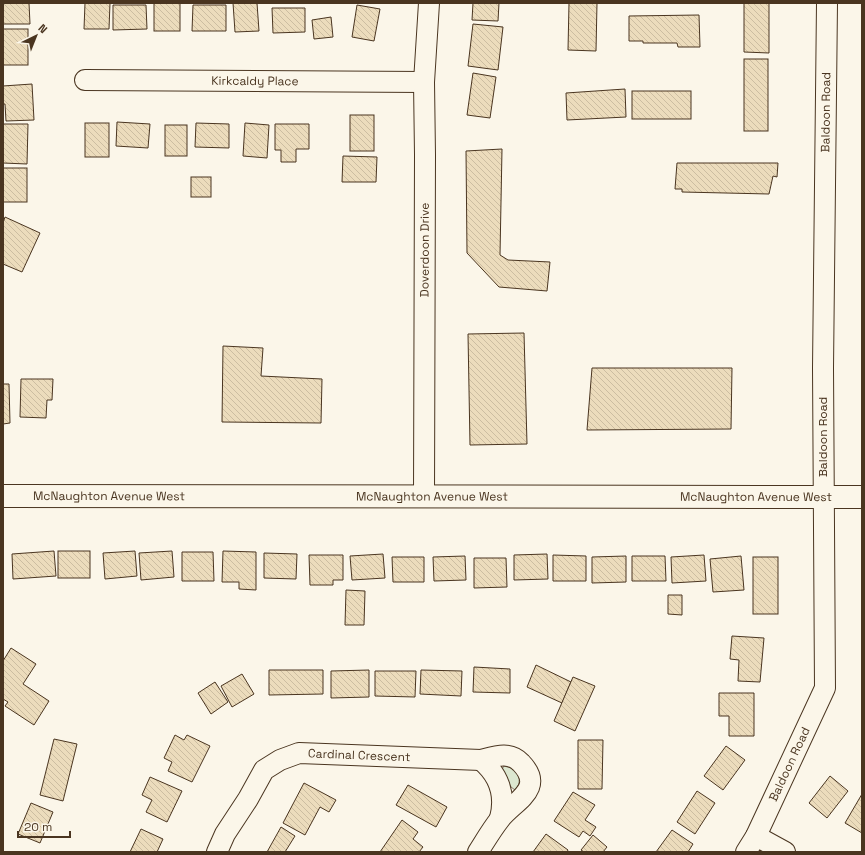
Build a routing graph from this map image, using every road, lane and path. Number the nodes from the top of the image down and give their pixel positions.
1 (429, 3) edge
2 (827, 3) edge
3 (86, 80) dead end
4 (424, 82) junction
5 (3, 496) edge
6 (424, 497) junction
7 (823, 497) junction
8 (862, 497) edge
9 (481, 760) junction
10 (500, 818) junction
11 (751, 844) edge
12 (217, 852) edge
13 (478, 852) edge
14 (785, 852) edge

1 - 4 street, Doverdoon Drive
2 - 7 street, Baldoon Road
3 - 4 street, Kirkcaldy Place
4 - 6 street, Doverdoon Drive
5 - 6 main road, McNaughton Avenue West
6 - 7 main road, McNaughton Avenue West
7 - 8 main road, McNaughton Avenue West
7 - 11 street, Baldoon Road
9 - 10 street, Cardinal Crescent
9 - 10 street, Cardinal Crescent
9 - 12 street, Cardinal Crescent
10 - 13 street, Cardinal Crescent
11 - 14 street

